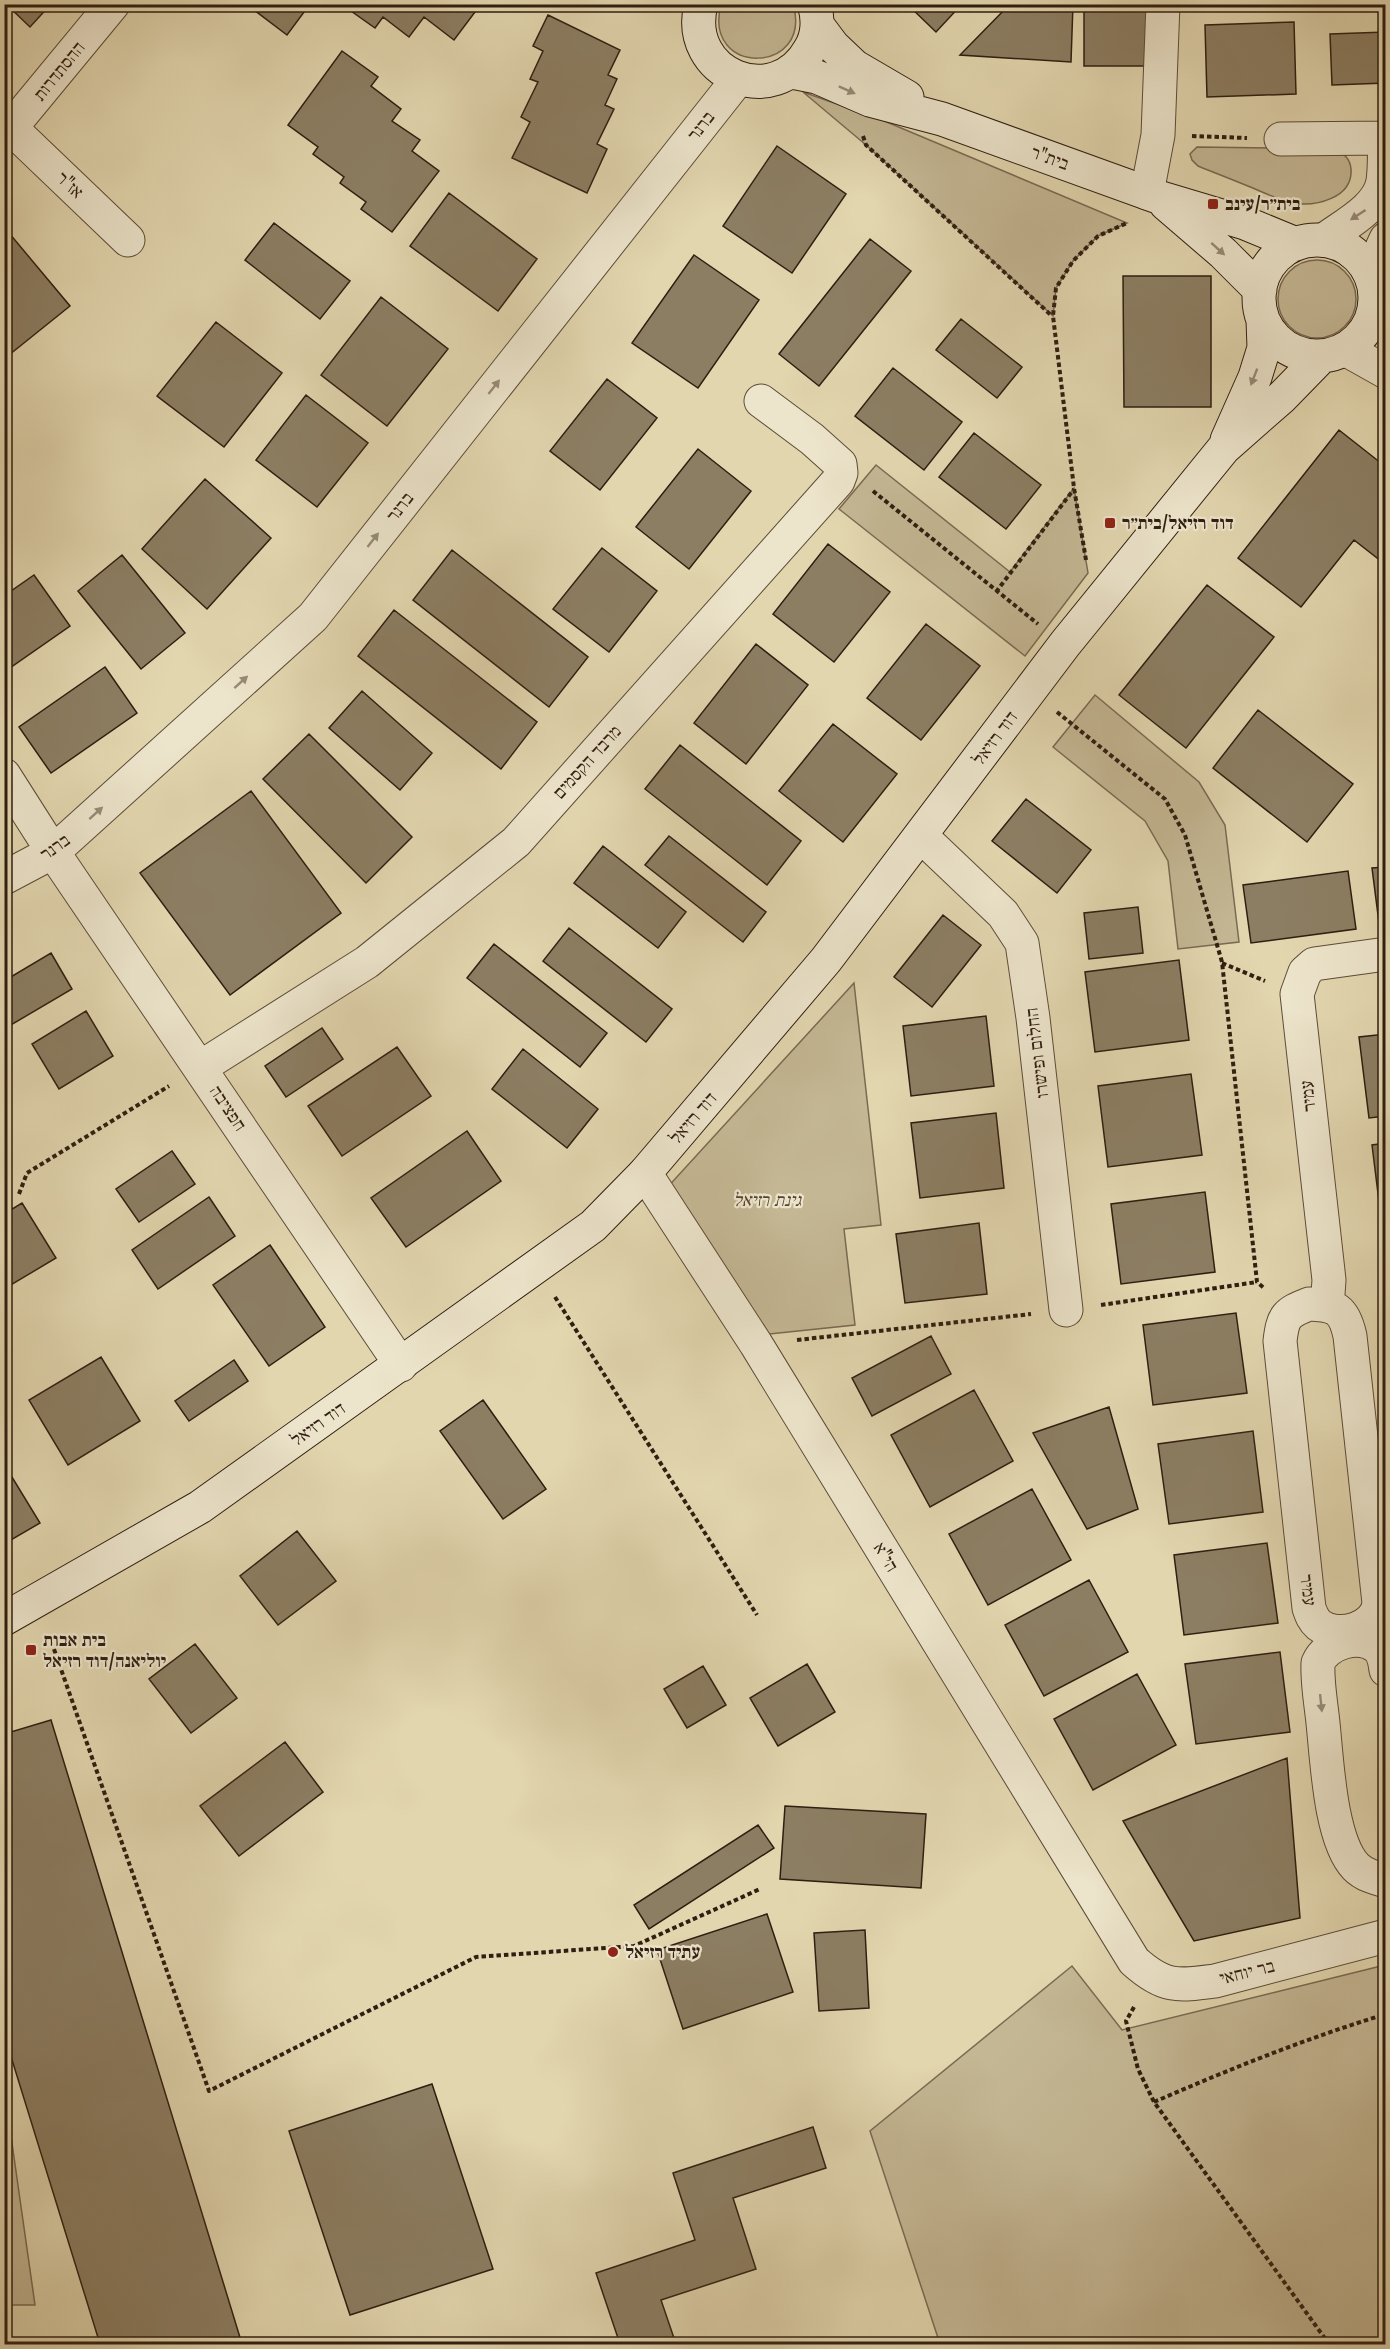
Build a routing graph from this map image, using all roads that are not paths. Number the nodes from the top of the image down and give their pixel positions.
1 (113, 4) edge
2 (1163, 4) edge
3 (816, 11) edge
4 (694, 12) edge
5 (792, 72) junction
6 (738, 79) junction
7 (942, 119) junction
8 (8, 133) edge
9 (1385, 138) edge
10 (1281, 139) road end
11 (1384, 184) edge
12 (1152, 195) junction
13 (1386, 239) edge
14 (128, 240) dead end
15 (1310, 242) junction
16 (1377, 288) edge
17 (1261, 305) junction
18 (1334, 352) junction
19 (1386, 372) edge
20 (761, 401) dead end
21 (1224, 448) junction
22 (4, 775) edge
23 (921, 836) junction
24 (53, 852) junction
25 (4, 878) edge
26 (1386, 954) edge
27 (201, 1067) junction
28 (645, 1173) junction
29 (1306, 1307) junction
30 (1066, 1310) dead end
31 (401, 1365) junction
32 (1379, 1610) junction
33 (1313, 1618) junction
34 (4, 1619) edge
35 (1318, 1663) junction
36 (1384, 1663) edge
37 (1386, 1881) edge
38 (1386, 1936) edge
39 (1150, 1976) joint

1 - 8 street, ההסתדרות
2 - 12 street
3 - 5 street
3 - 7 street, בית"ר
4 - 6 street
5 - 6 street
5 -> 7 street, בית"ר
24 -> 6 street, ברנר
7 - 12 street, בית"ר
8 - 14 street, אז"ר
9 - 10 street
9 - 11 street
11 -> 15 street
12 - 15 street, בית"ר
12 -> 17 street, בית"ר
13 - 16 street
15 - 16 street
15 - 17 street
16 - 18 street
17 - 18 street
17 -> 21 street, דוד רזיאל
18 - 19 street
18 - 21 street, דוד רזיאל
20 - 27 street, מרבד הקסמים
21 - 23 street, דוד רזיאל
22 - 24 street, חפציבה
23 - 28 street, דוד רזיאל
23 - 30 street, החלום ופישרו
24 - 25 street, ברנר
24 - 27 street, חפציבה
26 - 29 street, עמיר
27 - 31 street, חפציבה
28 - 31 street, דוד רזיאל
28 - 39 street, הי"א
29 - 32 street
29 - 33 street, עמיר
31 - 34 street, דוד רזיאל
32 - 33 street, עמיר
32 - 36 street
33 - 35 street, עמיר
35 - 36 street
35 -> 37 street, עמיר
38 - 39 street, בר יוחאי

